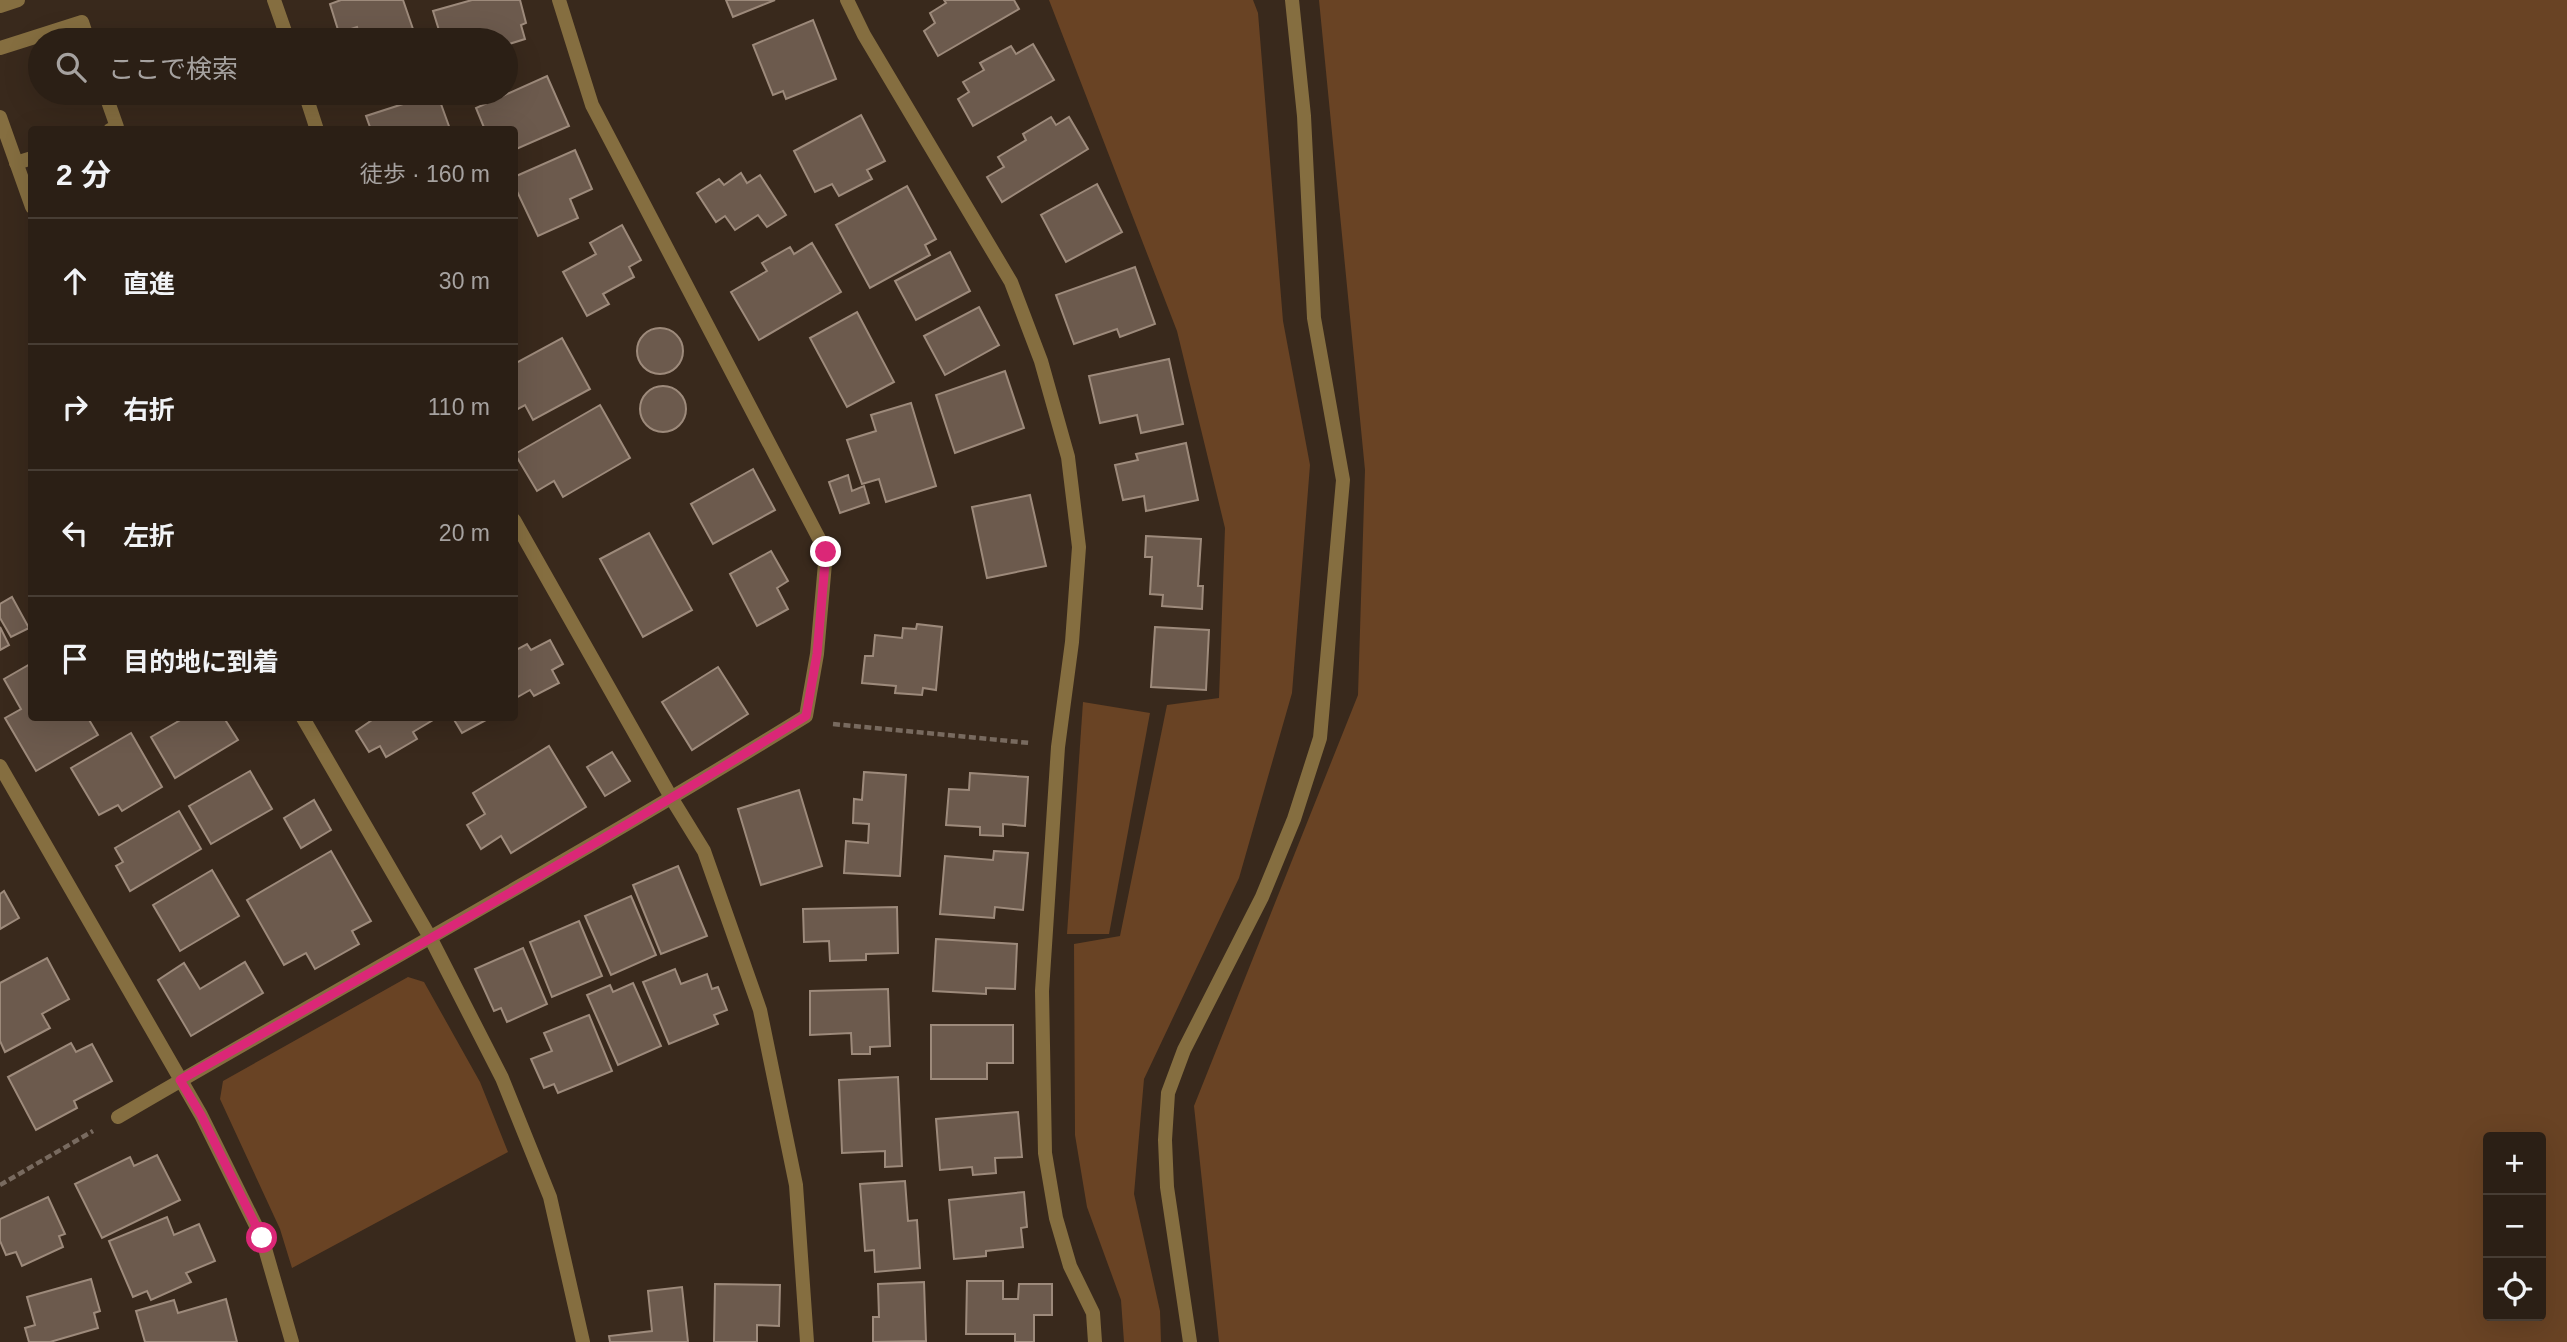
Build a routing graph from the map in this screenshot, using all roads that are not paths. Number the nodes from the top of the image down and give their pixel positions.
1 (18, 0) edge
2 (274, 0) edge
3 (559, 0) edge
4 (847, 0) edge
5 (1292, 0) edge
6 (0, 6) edge
7 (63, 28) edge
8 (84, 28) edge
9 (284, 28) edge
10 (28, 39) edge
11 (0, 48) edge
12 (109, 105) edge
13 (309, 105) edge
14 (0, 117) edge
15 (117, 126) edge
16 (316, 126) edge
17 (28, 159) edge
18 (16, 163) junction
19 (28, 195) edge
20 (518, 527) edge
21 (305, 721) edge
22 (0, 766) edge
23 (672, 799) junction
24 (431, 939) junction
25 (180, 1080) junction
26 (117, 1117) road end
27 (292, 1342) edge
28 (583, 1342) edge
29 (807, 1342) edge
30 (1095, 1342) edge
31 (1190, 1342) edge

1 - 6 street
2 - 9 street
3 - 23 street
4 - 30 street
5 - 31 street
7 - 8 street
10 - 11 street
12 - 15 street
13 - 16 street
14 - 18 street
17 - 18 street
18 - 19 street
20 - 23 street
21 - 24 street
22 - 25 street
23 - 24 street
23 - 29 street
24 - 25 street
24 - 28 street
25 - 26 street
25 - 27 street

